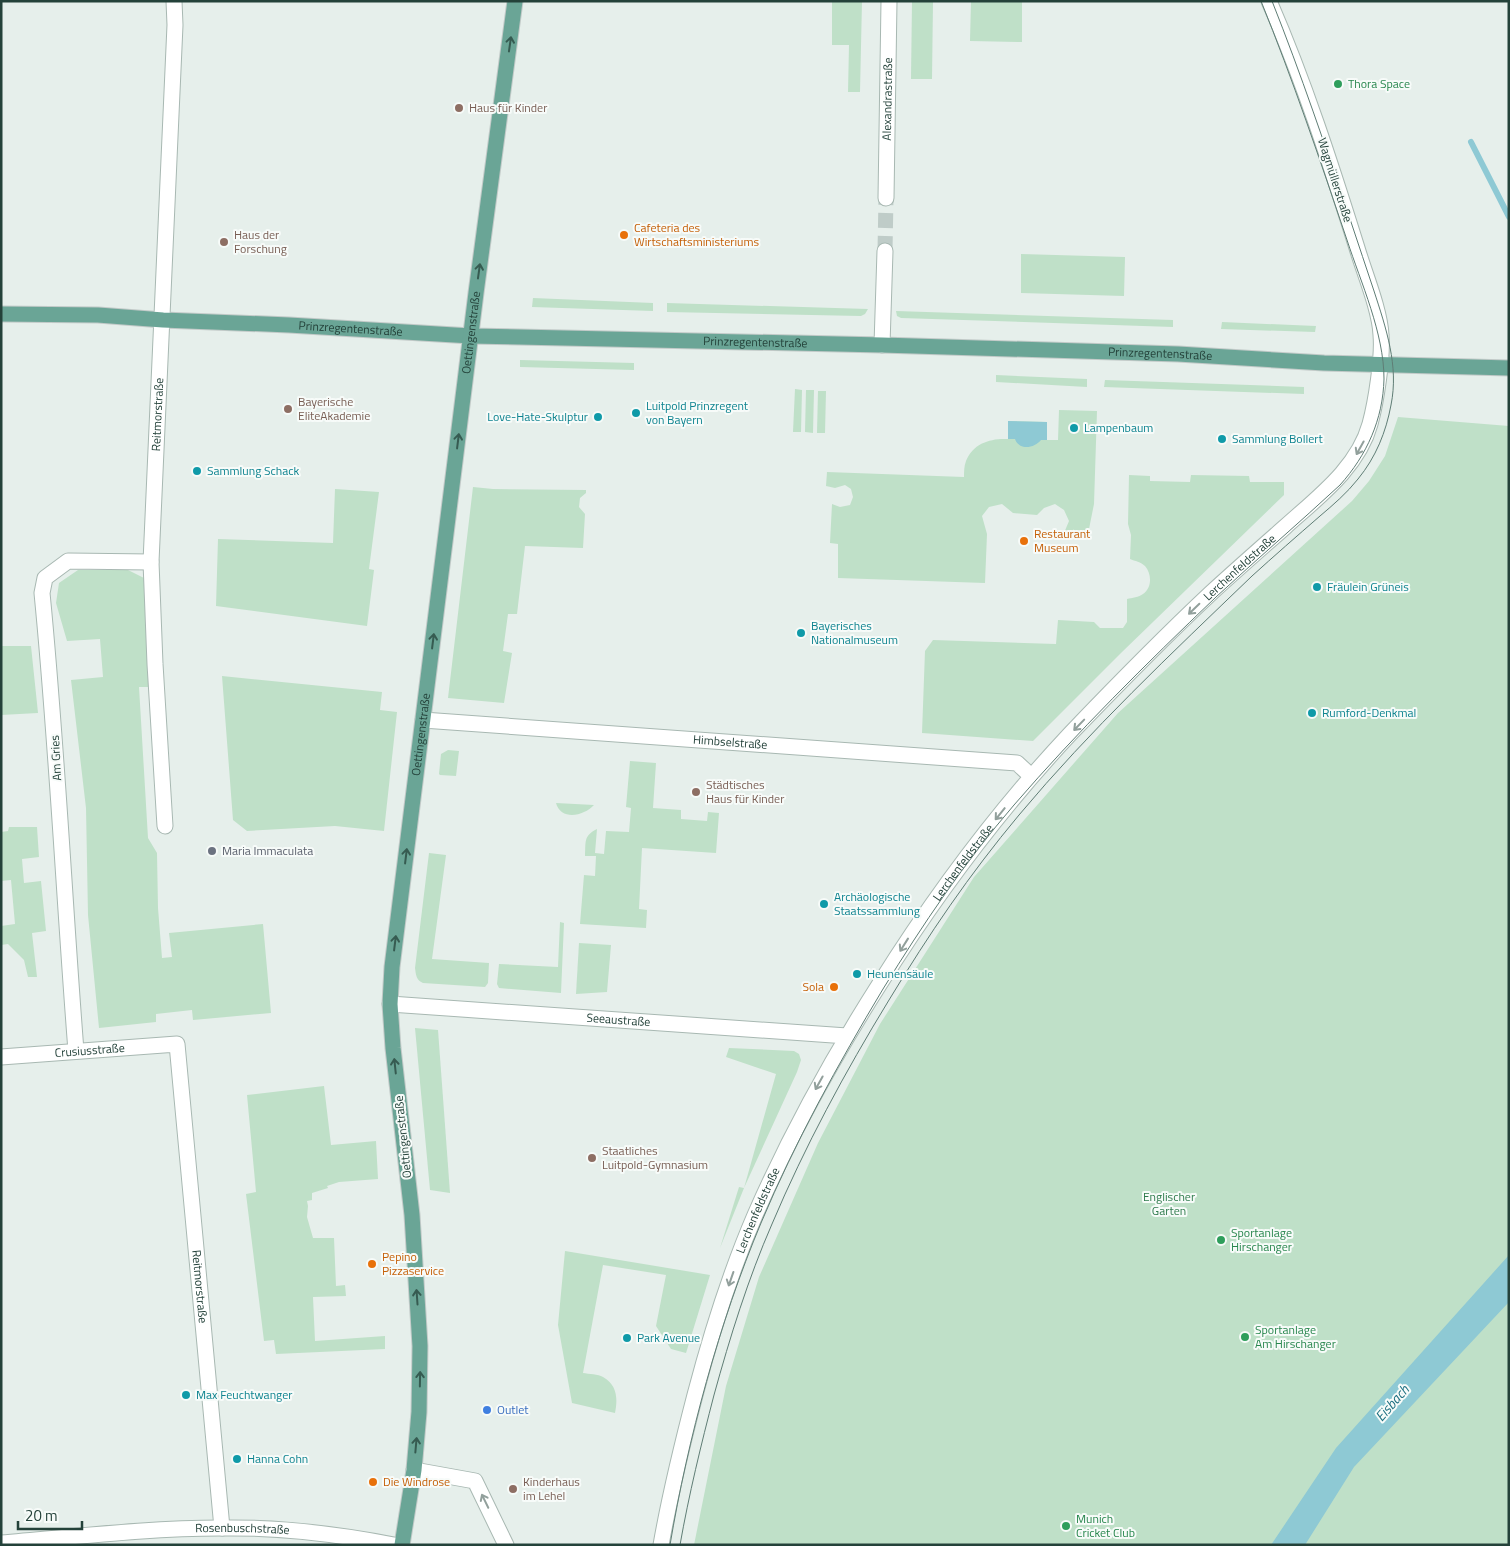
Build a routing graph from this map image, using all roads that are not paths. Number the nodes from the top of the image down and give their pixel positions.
1 (174, 1) edge
2 (515, 1) edge
3 (889, 1) edge
4 (1269, 1) edge
5 (886, 198) tunnel mouth
6 (885, 251) tunnel mouth
7 (1, 314) edge
8 (163, 320) junction
9 (471, 336) junction
10 (882, 345) junction
11 (1380, 364) junction
12 (1509, 368) edge
13 (152, 562) junction
14 (423, 720) junction
15 (1031, 776) junction
16 (165, 826) dead end
17 (390, 1004) junction
18 (847, 1036) junction
19 (177, 1044) joint
20 (76, 1051) junction
21 (1, 1057) edge
22 (414, 1470) junction
23 (222, 1528) junction
24 (1, 1542) edge
25 (394, 1545) edge
26 (402, 1545) edge
27 (506, 1545) edge
28 (661, 1545) edge

1 - 8 street, Reitmorstraße
9 -> 2 main road, Oettingenstraße
3 - 5 street, Alexandrastraße
4 - 11 street, Wagmüllerstraße
6 - 10 street
7 - 8 main road, Prinzregentenstraße
8 - 9 main road, Prinzregentenstraße
8 - 13 street, Reitmorstraße
9 - 10 main road, Prinzregentenstraße
14 -> 9 main road, Oettingenstraße
10 - 11 main road, Prinzregentenstraße
11 - 12 main road, Prinzregentenstraße
11 -> 15 street, Lerchenfeldstraße
13 - 16 street, Reitmorstraße
13 - 20 street, Am Gries
14 - 15 street, Himbselstraße
17 -> 14 main road, Oettingenstraße
15 -> 18 street, Lerchenfeldstraße
17 - 18 street, Seeaustraße
22 -> 17 main road, Oettingenstraße
18 -> 28 street, Lerchenfeldstraße
19 - 20 street, Crusiusstraße
19 - 23 street, Reitmorstraße
20 - 21 street, Crusiusstraße
22 - 26 main road, Oettingenstraße
27 -> 22 street
23 - 24 street, Rosenbuschstraße
23 - 25 street, Rosenbuschstraße

